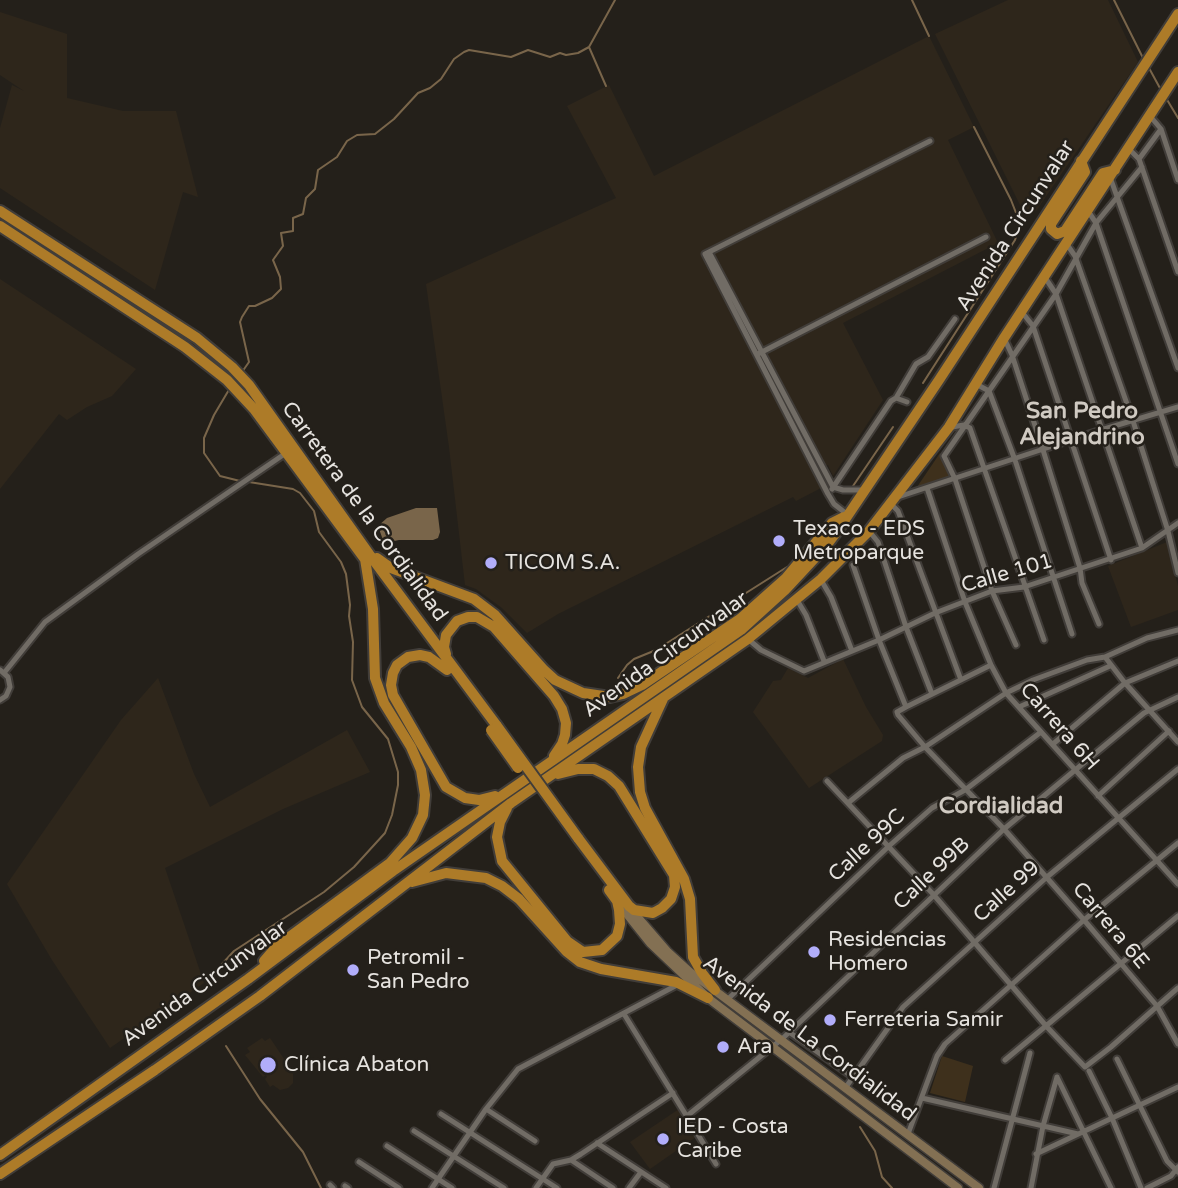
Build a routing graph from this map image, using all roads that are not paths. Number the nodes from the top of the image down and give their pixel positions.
1 (1178, 14) edge
2 (1178, 72) edge
3 (1150, 116) junction
4 (1161, 129) junction
5 (930, 141) dead end
6 (1129, 149) junction
7 (1139, 159) junction
8 (1081, 161) junction
9 (1142, 167) junction
10 (1113, 173) junction
11 (1178, 180) edge
12 (1118, 194) junction
13 (0, 211) edge
14 (1088, 211) junction
15 (1096, 223) junction
16 (0, 226) edge
17 (986, 237) dead end
18 (1066, 243) junction
19 (1075, 256) junction
20 (1178, 272) edge
21 (1044, 276) junction
22 (1056, 293) junction
23 (1021, 311) junction
24 (955, 319) dead end
25 (1033, 326) junction
26 (1004, 338) junction
27 (758, 354) junction
28 (1012, 355) junction
29 (1178, 368) edge
30 (976, 384) junction
31 (989, 391) junction
32 (896, 398) junction
33 (907, 402) dead end
34 (1178, 407) edge
35 (1161, 412) junction
36 (1133, 421) junction
37 (967, 426) junction
38 (949, 427) junction
39 (1101, 430) junction
40 (1072, 440) junction
41 (1043, 450) junction
42 (286, 453) junction
43 (1015, 460) junction
44 (1178, 464) edge
45 (986, 469) junction
46 (956, 479) junction
47 (833, 487) junction
48 (927, 488) junction
49 (865, 489) junction
50 (828, 494) junction
51 (894, 501) junction
52 (847, 515) junction
53 (1178, 523) edge
54 (1168, 530) junction
55 (869, 531) junction
56 (1142, 548) junction
57 (367, 556) junction
58 (1111, 560) junction
59 (853, 565) dead end
60 (1080, 568) junction
61 (1178, 573) edge
62 (1054, 577) junction
63 (821, 579) junction
64 (1024, 587) junction
65 (992, 591) junction
66 (797, 600) junction
67 (965, 602) junction
68 (935, 613) junction
69 (1099, 624) dead end
70 (906, 627) junction
71 (1178, 630) edge
72 (1072, 634) dead end
73 (748, 639) junction
74 (879, 640) junction
75 (1044, 640) dead end
76 (1016, 645) dead end
77 (852, 651) junction
78 (705, 656) junction
79 (1105, 657) junction
80 (1178, 661) edge
81 (824, 662) junction
82 (672, 665) junction
83 (991, 665) junction
84 (1110, 666) junction
85 (450, 668) junction
86 (2, 672) edge
87 (961, 680) junction
88 (1125, 684) junction
89 (650, 693) junction
90 (1006, 693) junction
91 (932, 694) junction
92 (1178, 697) edge
93 (664, 698) junction
94 (0, 700) edge
95 (906, 707) junction
96 (1018, 707) junction
97 (1149, 709) junction
98 (1169, 731) junction
99 (1041, 732) junction
100 (1178, 742) edge
101 (1053, 744) junction
102 (925, 747) junction
103 (1178, 769) edge
104 (1075, 771) junction
105 (546, 772) junction
106 (827, 781) dead end
107 (965, 790) junction
108 (1098, 796) junction
109 (509, 797) junction
110 (848, 803) junction
111 (1118, 818) junction
112 (1004, 828) junction
113 (575, 840) junction
114 (1178, 843) edge
115 (889, 846) junction
116 (1157, 860) junction
117 (1047, 877) junction
118 (1178, 884) edge
119 (400, 887) junction
120 (933, 894) junction
121 (617, 901) junction
122 (629, 906) junction
123 (1178, 916) edge
124 (1084, 920) junction
125 (975, 941) junction
126 (1121, 965) junction
127 (248, 979) junction
128 (680, 983) junction
129 (1012, 985) junction
130 (1178, 988) edge
131 (712, 994) junction
132 (728, 999) junction
133 (1157, 1006) junction
134 (624, 1014) junction
135 (1047, 1027) junction
136 (789, 1032) junction
137 (782, 1039) junction
138 (1178, 1044) edge
139 (772, 1047) junction
140 (1030, 1053) dead end
141 (1117, 1059) dead end
142 (1005, 1060) dead end
143 (1087, 1069) junction
144 (853, 1077) junction
145 (846, 1087) junction
146 (1178, 1087) edge
147 (673, 1093) junction
148 (922, 1098) junction
149 (1139, 1105) junction
150 (486, 1109) junction
151 (442, 1114) dead end
152 (687, 1116) junction
153 (1013, 1118) junction
154 (1112, 1118) junction
155 (1043, 1126) junction
156 (414, 1131) dead end
157 (470, 1133) junction
158 (1081, 1133) junction
159 (908, 1134) junction
160 (535, 1141) dead end
161 (597, 1143) junction
162 (387, 1146) dead end
163 (1037, 1154) junction
164 (0, 1155) edge
165 (454, 1156) junction
166 (571, 1160) junction
167 (359, 1162) dead end
168 (716, 1164) dead end
169 (1177, 1170) edge
170 (641, 1172) junction
171 (0, 1174) edge
172 (438, 1179) junction
173 (542, 1179) junction
174 (399, 1188) edge
175 (432, 1188) edge
176 (452, 1188) edge
177 (503, 1188) edge
178 (536, 1188) edge
179 (557, 1188) edge
180 (613, 1188) edge
181 (629, 1188) edge
182 (666, 1188) edge
183 (958, 1188) edge
184 (979, 1188) edge
185 (994, 1188) edge
186 (1031, 1188) edge
187 (1111, 1188) edge
188 (1141, 1188) edge
189 (1147, 1188) edge

1 - 8 highway, Avenida Circunvalar
2 - 3 highway, Avenida Circunvalar
3 - 4 street
3 - 6 highway, Avenida Circunvalar
4 - 7 street
4 - 11 street
5 - 27 street
6 - 7 street
6 - 10 highway, Avenida Circunvalar
7 - 9 street
8 - 10 highway
8 - 49 highway, Avenida Circunvalar
9 - 12 street
9 - 20 street
10 - 12 street
10 - 14 highway, Avenida Circunvalar
12 - 15 street
12 - 29 street
13 - 57 highway, Carretera de la Cordialidad
14 - 15 street
14 - 18 highway, Avenida Circunvalar
15 - 19 street
15 - 35 street
16 - 42 highway, Carretera de la Cordialidad
17 - 27 street
18 - 19 street
18 - 21 highway, Avenida Circunvalar
19 - 22 street
19 - 36 street
21 - 22 street
21 - 23 highway, Avenida Circunvalar
22 - 25 street
22 - 39 street
23 - 25 street
23 - 26 highway, Avenida Circunvalar
24 - 32 street
25 - 28 street
25 - 40 street
26 - 28 street
26 - 30 highway, Avenida Circunvalar
27 - 47 street
27 - 50 street
28 - 31 street
28 - 41 street
30 - 31 street
30 - 38 highway, Avenida Circunvalar
31 - 37 street
31 - 43 street
32 - 33 street
32 - 47 street
34 - 35 street
35 - 36 street
35 - 44 street
36 - 39 street
36 - 54 street
37 - 38 street
37 - 45 street
37 - 46 street
38 - 51 highway, Avenida Circunvalar
39 - 40 street
39 - 56 street
40 - 41 street
40 - 58 street
41 - 43 street
41 - 60 street
42 - 57 highway, Carretera de la Cordialidad
42 - 86 street
43 - 45 street
43 - 62 street
45 - 46 street
45 - 64 street
46 - 48 street
46 - 65 street
47 - 49 street
47 - 50 street
48 - 51 street
48 - 67 street, Carrera 6H
49 - 52 highway, Avenida Circunvalar
50 - 52 street
51 - 55 highway, Avenida Circunvalar
51 - 68 street
52 - 78 highway, Avenida Circunvalar
52 - 82 highway
53 - 54 street, Calle 101
54 - 56 street, Calle 101
54 - 61 street
55 - 63 highway, Avenida Circunvalar
55 - 70 street
56 - 58 street, Calle 101
57 - 82 highway
57 - 85 highway, Carretera de la Cordialidad
57 - 127 highway
58 - 60 street, Calle 101
59 - 74 street
60 - 62 street, Calle 101
60 - 69 street
62 - 64 street, Calle 101
62 - 72 street
63 - 66 highway, Avenida Circunvalar
63 - 77 street
64 - 65 street, Calle 101
64 - 75 street
65 - 67 street, Calle 101
65 - 76 street
66 - 73 highway, Avenida Circunvalar
66 - 81 street
67 - 68 street, Calle 101
67 - 83 street, Carrera 6H
68 - 70 street, Calle 101
68 - 87 street
70 - 74 street, Calle 101
70 - 91 street
71 - 79 street
73 - 81 street, Calle 101
73 - 93 highway, Avenida Circunvalar
74 - 77 street, Calle 101
74 - 95 street
77 - 81 street, Calle 101
78 - 82 highway
78 - 89 highway, Avenida Circunvalar
79 - 84 street
79 - 90 street
80 - 88 street
82 - 89 highway
83 - 87 street
83 - 90 street, Carrera 6H
84 - 88 street
84 - 96 street
85 - 105 highway
85 - 109 highway
85 - 113 highway, Carretera de la Cordialidad, bridge
86 - 94 street
87 - 91 street
88 - 97 street
88 - 101 street
89 - 105 highway, Avenida Circunvalar
90 - 96 street, Carrera 6H
90 - 102 street
91 - 95 street
92 - 97 street, Calle 99B
93 - 105 highway, Avenida Circunvalar
93 - 131 highway
95 - 102 street, Carrera 6E
96 - 99 street, Carrera 6H
97 - 98 street
97 - 104 street, Calle 99B
98 - 100 street
98 - 108 street
99 - 101 street, Carrera 6H
99 - 107 street, Calle 99C
101 - 104 street, Carrera 6H
102 - 107 street, Carrera 6E
102 - 110 street
103 - 111 street, Calle 99
104 - 108 street, Carrera 6H
104 - 112 street, Calle 99B
105 - 109 highway, Avenida Circunvalar
105 - 122 highway
106 - 110 street
107 - 112 street, Carrera 6E
107 - 115 street, Calle 99C
108 - 111 street, Carrera 6H
109 - 119 highway, Avenida Circunvalar
109 - 121 highway
109 - 127 highway, Avenida Circunvalar
110 - 115 street
111 - 116 street, Carrera 6H
111 - 117 street, Calle 99
112 - 117 street, Carrera 6E
112 - 120 street, Calle 99B
113 - 121 highway, Carretera de la Cordialidad
113 - 122 highway, Carretera de la Cordialidad
114 - 116 street
115 - 120 street
115 - 132 street, Calle 99C
116 - 118 street, Carrera 6H
116 - 124 street
117 - 124 street, Carrera 6E
117 - 125 street, Calle 99
119 - 128 highway
119 - 171 highway, Avenida Circunvalar
120 - 125 street
120 - 136 street, Calle 99B
121 - 131 main road, Avenida de La Cordialidad
122 - 131 main road, Avenida de La Cordialidad
123 - 126 street
124 - 126 street, Carrera 6E
124 - 129 street
125 - 129 street
125 - 144 street, Calle 99
126 - 133 street, Carrera 6E
126 - 135 street
127 - 164 highway, Avenida Circunvalar
128 - 131 highway
128 - 134 street
129 - 135 street
129 - 148 street
130 - 133 street
131 - 132 main road, Avenida de La Cordialidad
131 - 139 main road, Avenida de La Cordialidad
132 - 137 main road, Avenida de La Cordialidad
133 - 138 street, Carrera 6E
133 - 143 street
134 - 147 street
134 - 150 street
135 - 142 street
135 - 143 street
136 - 137 street, Calle 99B
136 - 144 street
137 - 139 street, Calle 99B
137 - 145 main road, Avenida de La Cordialidad
139 - 152 street, Calle 99B
139 - 183 main road, Avenida de La Cordialidad
140 - 153 street
141 - 149 street
143 - 154 street
144 - 145 street, Calle 99
145 - 159 main road, Avenida de La Cordialidad
146 - 149 street
147 - 152 street
147 - 161 street
148 - 153 street
148 - 159 street
149 - 154 street
149 - 169 street
150 - 157 street
150 - 160 street
151 - 157 street
152 - 168 street
153 - 155 street
153 - 185 street
154 - 158 street
154 - 188 street
155 - 158 street
155 - 158 street
155 - 163 street
156 - 165 street
157 - 165 street
157 - 173 street
158 - 163 street
158 - 187 street
159 - 184 main road, Avenida de La Cordialidad
161 - 166 street
161 - 170 street
162 - 172 street
163 - 186 street
165 - 172 street
165 - 177 street
166 - 173 street
166 - 180 street
167 - 174 street
169 - 189 street
170 - 181 street
170 - 182 street
172 - 175 street
172 - 176 street
173 - 178 street
173 - 179 street

